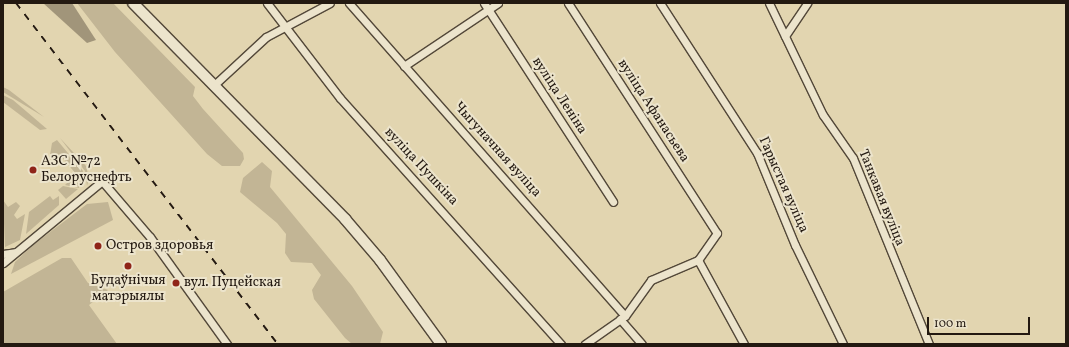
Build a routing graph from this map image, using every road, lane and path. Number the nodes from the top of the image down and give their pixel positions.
1 (133, 3) edge
2 (267, 3) edge
3 (330, 3) edge
4 (349, 3) edge
5 (484, 3) edge
6 (498, 3) edge
7 (568, 3) edge
8 (660, 3) edge
9 (769, 3) edge
10 (807, 3) edge
11 (488, 10) junction
12 (284, 25) junction
13 (785, 36) junction
14 (404, 66) junction
15 (213, 86) junction
16 (613, 202) dead end
17 (17, 251) junction
18 (3, 254) edge
19 (698, 260) junction
20 (3, 264) edge
21 (622, 318) junction
22 (227, 344) edge
23 (441, 344) edge
24 (561, 344) edge
25 (586, 344) edge
26 (642, 344) edge
27 (744, 344) edge
28 (843, 344) edge
29 (929, 344) edge

1 - 15 street
2 - 12 street, вуліца Пушкіна
3 - 12 street
4 - 14 street, Чыгуначная вуліца
5 - 11 street, вуліца Леніна
6 - 11 street
7 - 19 street, вуліца Афанасьева
8 - 28 street, Гарыстая вуліца
9 - 13 street, Танкавая вуліца
10 - 13 street
11 - 14 street
11 - 16 street, вуліца Леніна
12 - 15 street
12 - 24 street, вуліца Пушкіна
13 - 29 street, Танкавая вуліца
14 - 21 street, Чыгуначная вуліца
15 - 23 street
17 - 18 street
17 - 20 street
17 - 22 street
19 - 21 street
19 - 27 street
21 - 25 street
21 - 26 street, Чыгуначная вуліца

